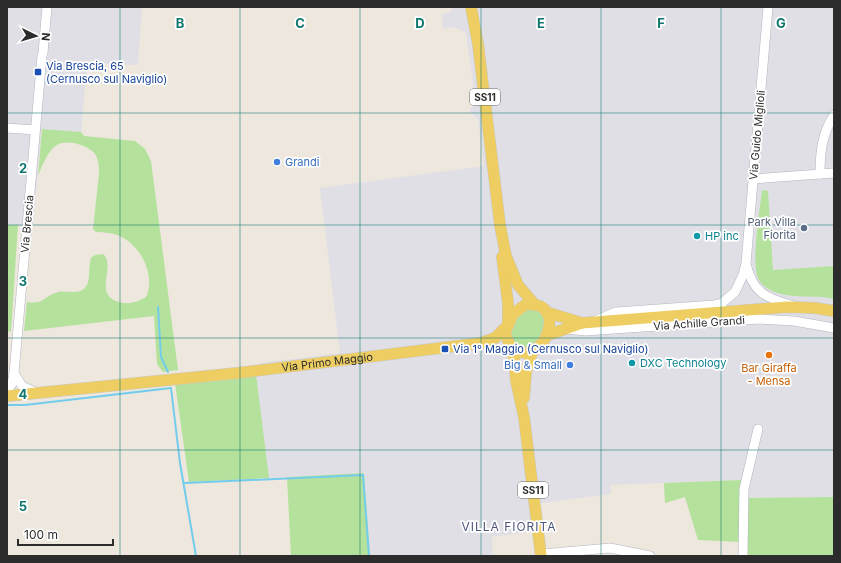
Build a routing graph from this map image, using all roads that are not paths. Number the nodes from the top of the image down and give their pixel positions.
1 (47, 7) edge
2 (471, 7) edge
3 (477, 7) edge
4 (768, 7) edge
5 (478, 44) junction
6 (834, 115) edge
7 (7, 128) edge
8 (35, 130) junction
9 (834, 173) edge
10 (820, 174) junction
11 (753, 179) junction
12 (500, 224) junction
13 (746, 263) junction
14 (535, 305) junction
15 (800, 307) junction
16 (834, 311) edge
17 (546, 312) junction
18 (587, 322) junction
19 (507, 325) junction
20 (834, 328) edge
21 (564, 329) junction
22 (548, 335) junction
23 (481, 343) junction
24 (512, 347) junction
25 (533, 350) junction
26 (14, 373) junction
27 (7, 391) edge
28 (38, 393) junction
29 (7, 396) edge
30 (524, 420) junction
31 (758, 429) dead end
32 (541, 555) edge
33 (650, 556) edge
34 (743, 556) edge

1 - 8 street, Via Brescia
2 - 5 main road, SS11
3 - 5 main road, SS11
4 - 11 street, Via Guido Miglioli
5 - 12 main road, SS11
6 - 10 street
7 - 8 street
8 - 26 street, Via Brescia
9 - 10 street
10 - 11 street
11 - 13 street, Via Guido Miglioli
12 - 14 main road, SS11
12 - 19 main road, SS11
13 - 15 street
13 - 18 street
14 - 17 main road, SS11
14 - 19 main road
15 - 16 main road
15 - 18 main road
17 - 18 main road
17 - 22 main road
18 - 21 main road
19 - 23 main road, Via Primo Maggio
19 - 24 main road, SS11
20 - 21 street, Via Achille Grandi
21 - 22 main road
22 - 25 main road, SS11
23 - 24 main road, Via Primo Maggio
23 - 28 main road, Via Primo Maggio
24 - 25 main road
24 - 30 main road, SS11
25 - 30 main road, SS11
26 - 27 street, Via Brescia
26 - 28 street
28 - 29 main road, Via Primo Maggio
30 - 32 main road, SS11
31 - 34 street
32 - 33 street

